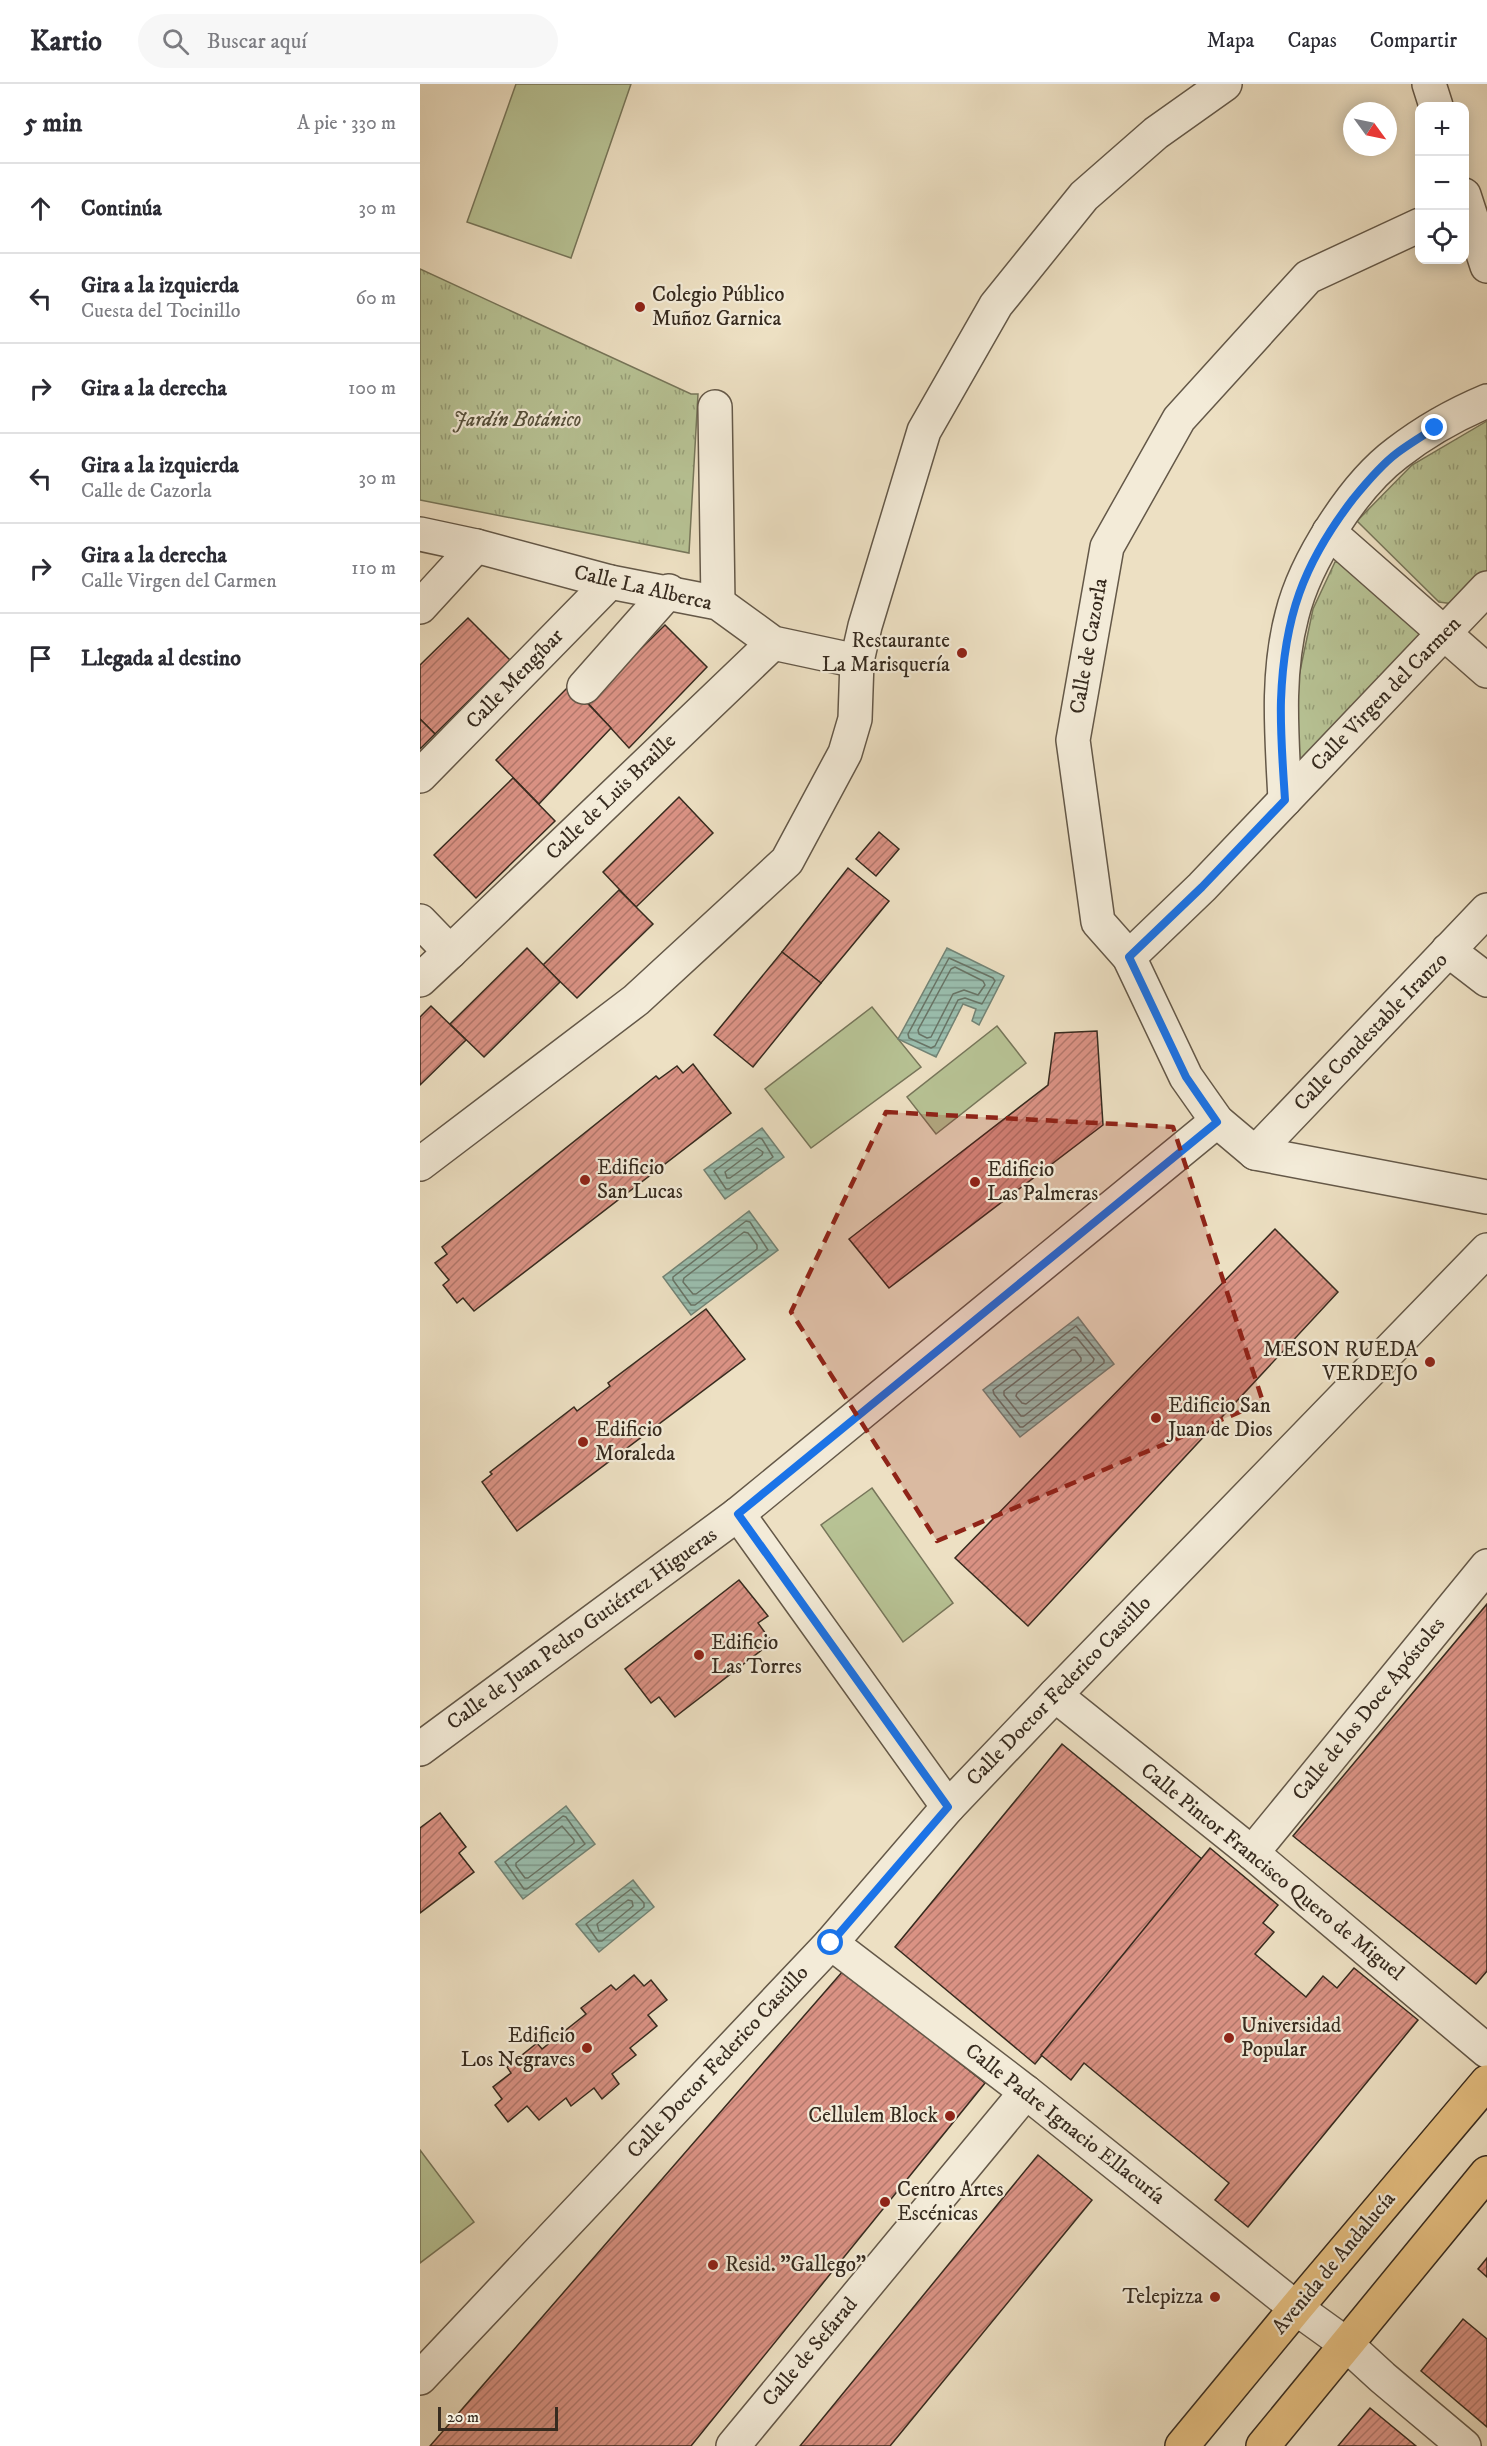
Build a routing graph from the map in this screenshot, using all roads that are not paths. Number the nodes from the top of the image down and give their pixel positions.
1 (1225, 84) edge
2 (1429, 84) edge
3 (1435, 102) edge
4 (1471, 200) edge
5 (1415, 227) edge
6 (1487, 266) edge
7 (1487, 401) edge
8 (715, 406) dead end
9 (1329, 532) junction
10 (420, 534) edge
11 (476, 546) junction
12 (610, 582) junction
13 (1487, 588) edge
14 (669, 591) junction
15 (718, 603) junction
16 (420, 607) edge
17 (1443, 633) junction
18 (773, 643) junction
19 (857, 662) junction
20 (1487, 671) edge
21 (585, 687) dead end
22 (420, 776) edge
23 (1285, 800) junction
24 (1487, 910) edge
25 (420, 921) edge
26 (1448, 951) junction
27 (450, 952) junction
28 (1129, 957) junction
29 (420, 980) edge
30 (1487, 980) edge
31 (1217, 1122) junction
32 (1255, 1153) junction
33 (420, 1164) edge
34 (1487, 1197) edge
35 (1487, 1250) edge
36 (738, 1514) junction
37 (1487, 1566) edge
38 (1055, 1695) junction
39 (420, 1749) edge
40 (948, 1807) junction
41 (1251, 1853) junction
42 (831, 1943) junction
43 (1487, 2051) edge
44 (1487, 2082) edge
45 (1026, 2092) junction
46 (1487, 2173) edge
47 (1296, 2308) junction
48 (1346, 2344) junction
49 (420, 2378) edge
50 (733, 2446) edge
51 (1182, 2446) edge
52 (1263, 2446) edge
53 (1464, 2446) edge

1 - 19 street
2 - 3 street
4 - 6 street
5 - 28 street, Calle de Cazorla
7 - 9 street, Calle Virgen del Carmen
8 - 15 street
9 - 17 street
9 - 23 street, Calle Virgen del Carmen
10 - 11 street, Calle La Alberca
11 - 12 street, Calle La Alberca
11 - 16 street
12 - 14 street, Calle La Alberca
12 - 22 street, Calle Mengíbar
13 - 17 street, Calle Virgen del Carmen
14 - 15 street, Calle La Alberca
14 - 21 street
15 - 18 street, Calle La Alberca
17 - 20 street
17 - 23 street, Calle Virgen del Carmen
18 - 19 street, Calle La Alberca
18 - 27 street, Calle de Luis Braille
19 - 33 street
23 - 28 street, Calle Virgen del Carmen
24 - 26 street, Calle Condestable Iranzo
25 - 27 street
26 - 30 street
26 - 32 street, Calle Condestable Iranzo
27 - 29 street, Calle de Luis Braille
28 - 31 street, Calle de Cazorla
31 - 32 street, Calle de Cazorla
31 - 36 street, Calle de Juan Pedro Gutiérrez Higueras
32 - 34 street
35 - 38 street, Calle Doctor Federico Castillo
36 - 39 street, Calle de Juan Pedro Gutiérrez Higueras
36 - 40 street
37 - 41 street, Calle de los Doce Apóstoles
38 - 40 street, Calle Doctor Federico Castillo
38 - 41 street, Calle Pintor Francisco Quero de Miguel
40 - 42 street, Calle Doctor Federico Castillo
41 - 43 street, Calle Pintor Francisco Quero de Miguel
42 - 45 street, Calle Padre Ignacio Ellacuría
42 - 49 street, Calle Doctor Federico Castillo
44 - 47 main road, Avenida de Andalucía
45 - 47 street, Calle Padre Ignacio Ellacuría
45 - 50 street, Calle de Sefarad
46 - 48 main road
47 - 48 street, Calle Padre Ignacio Ellacuría
47 - 51 main road, Avenida de Andalucía
48 - 52 main road
48 - 53 street, Calle Padre Ignacio Ellacuría

